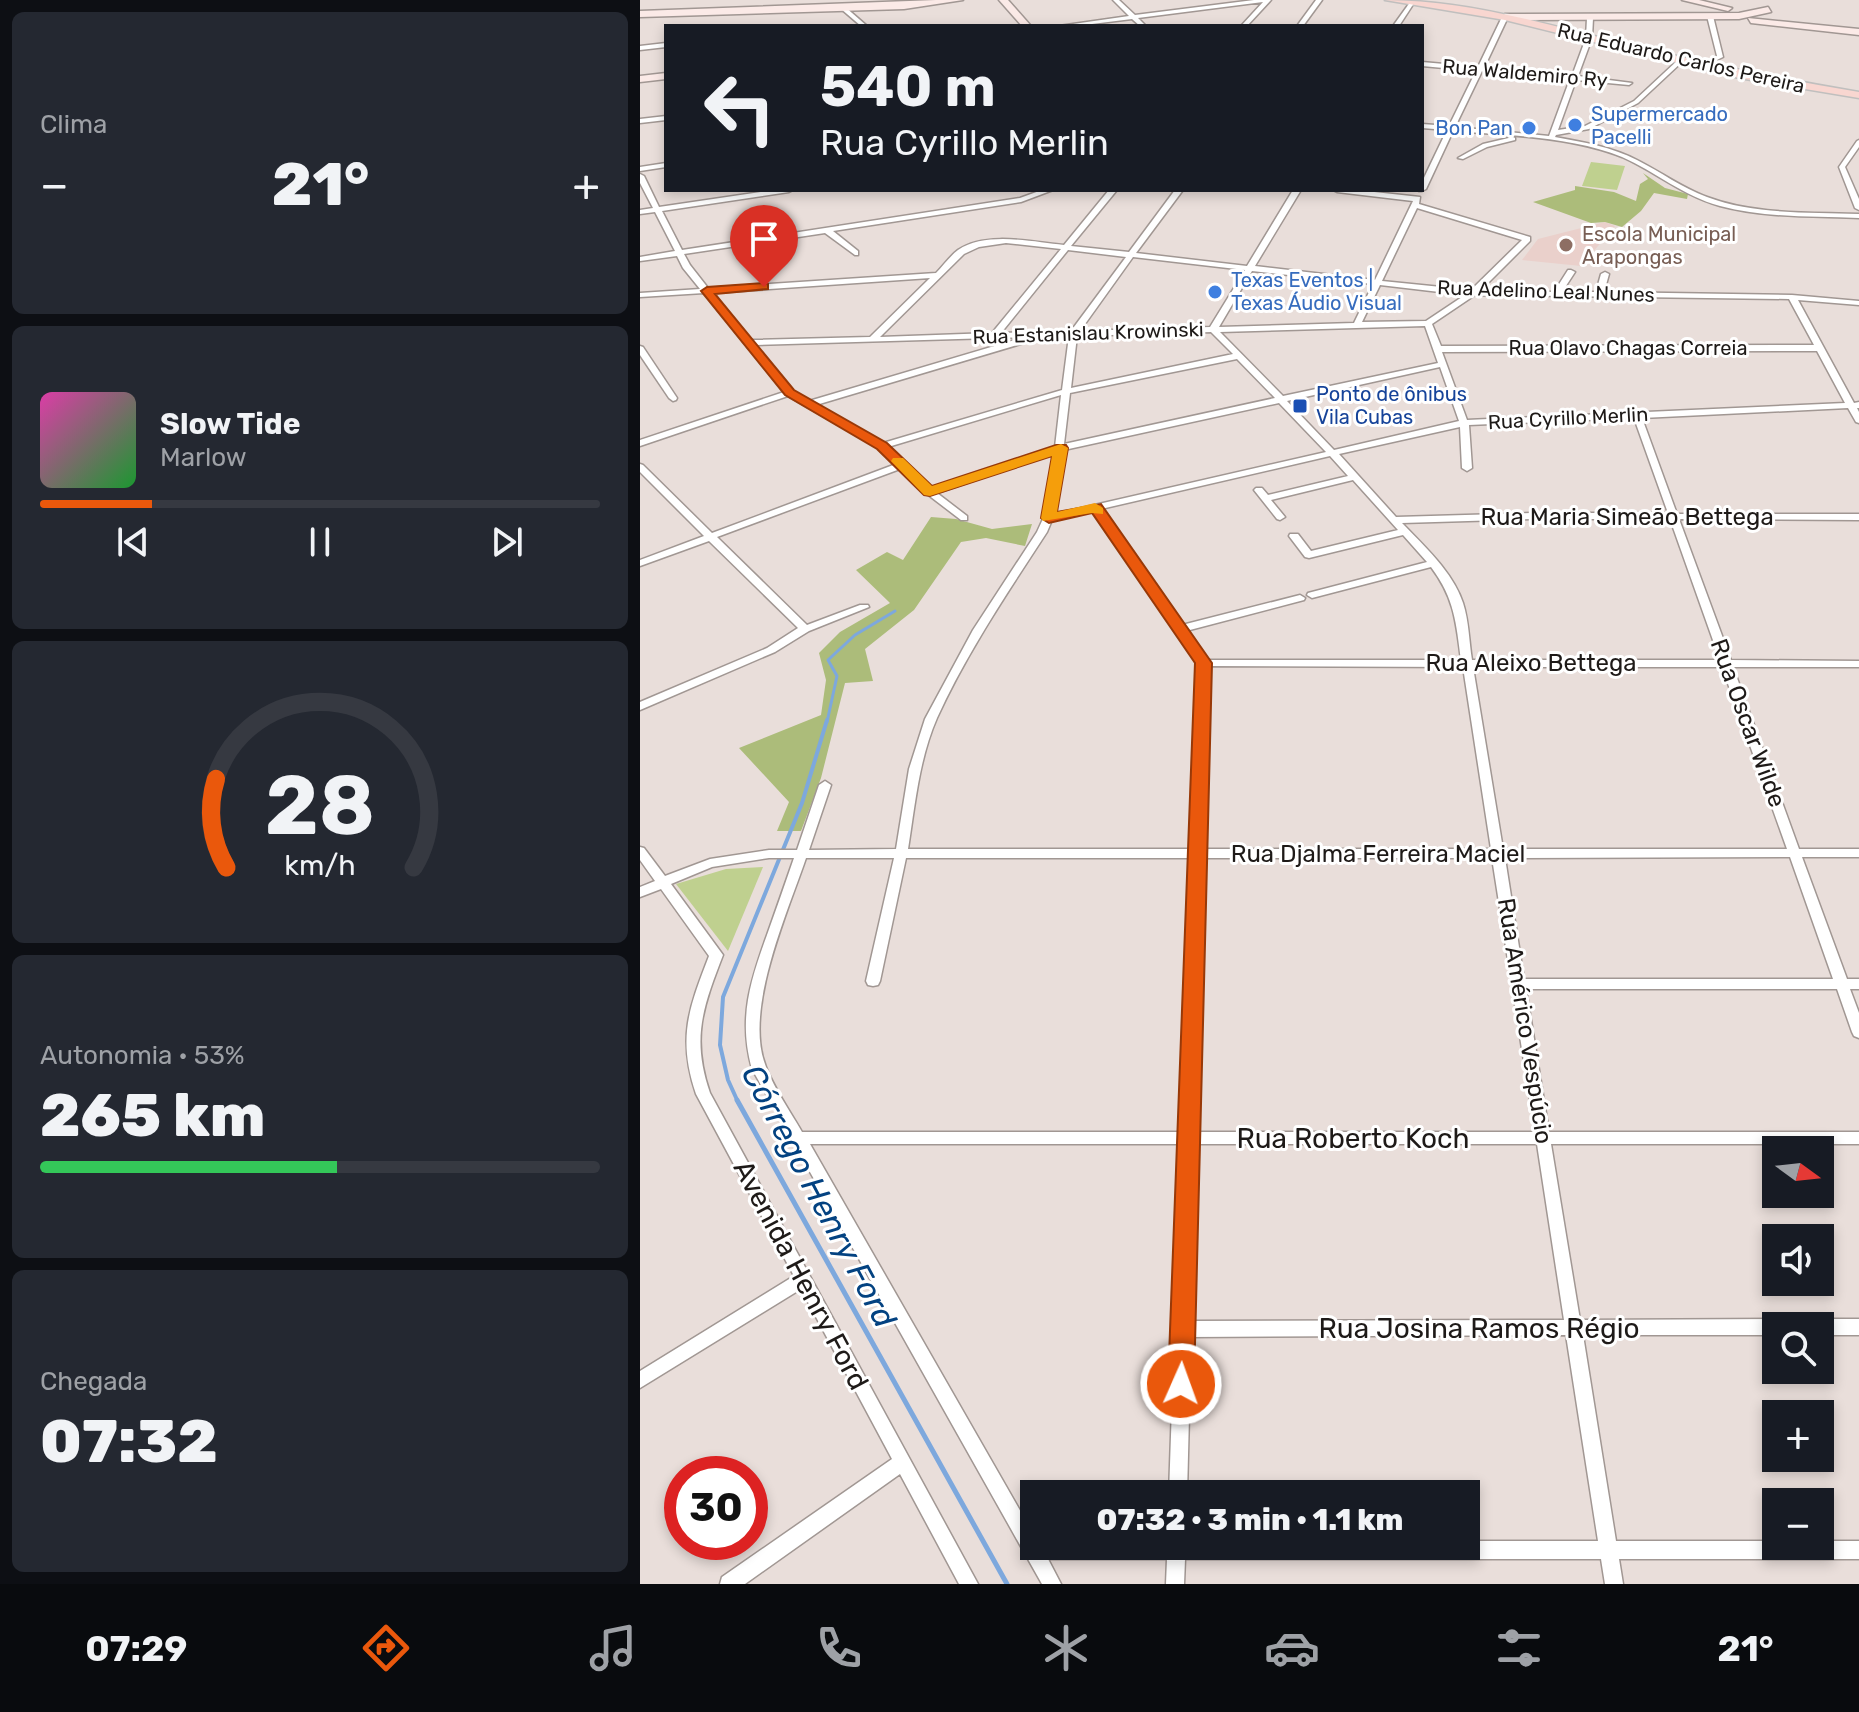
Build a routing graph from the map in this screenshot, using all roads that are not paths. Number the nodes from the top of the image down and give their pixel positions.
1 (959, 0) edge
2 (1003, 0) edge
3 (1116, 0) edge
4 (1268, 0) edge
5 (1319, 0) edge
6 (1390, 0) edge
7 (1686, 0) edge
8 (1716, 0) edge
9 (1230, 2) edge
10 (1411, 3) junction
11 (1731, 3) dead end
12 (1768, 5) edge
13 (1746, 6) dead end
14 (842, 7) junction
15 (640, 14) edge
16 (1710, 16) junction
17 (1739, 16) junction
18 (1133, 17) junction
19 (1505, 17) junction
20 (1590, 18) junction
21 (863, 24) edge
22 (1025, 24) edge
23 (1078, 24) edge
24 (1141, 24) edge
25 (1246, 24) edge
26 (1301, 24) edge
27 (1397, 24) edge
28 (1859, 29) edge
29 (1589, 38) junction
30 (664, 45) edge
31 (640, 48) edge
32 (1680, 61) junction
33 (1424, 64) edge
34 (1700, 66) junction
35 (1480, 69) junction
36 (664, 76) edge
37 (1574, 78) junction
38 (640, 79) edge
39 (1629, 83) dead end
40 (1859, 95) edge
41 (664, 118) edge
42 (640, 121) edge
43 (1424, 126) edge
44 (1451, 129) junction
45 (1524, 136) junction
46 (1552, 136) junction
47 (1859, 142) edge
48 (1461, 158) dead end
49 (664, 165) edge
50 (640, 169) edge
51 (640, 176) edge
52 (1424, 186) edge
53 (775, 192) edge
54 (1044, 192) edge
55 (1111, 192) edge
56 (1178, 192) edge
57 (1296, 192) edge
58 (1364, 192) edge
59 (1419, 196) edge
60 (1859, 208) edge
61 (657, 209) junction
62 (640, 212) edge
63 (1859, 216) edge
64 (827, 230) junction
65 (1067, 247) junction
66 (678, 253) junction
67 (855, 253) dead end
68 (1132, 254) junction
69 (640, 259) edge
70 (1250, 267) junction
71 (1571, 272) dead end
72 (1605, 274) dead end
73 (937, 275) junction
74 (1378, 282) junction
75 (707, 291) junction
76 (1473, 293) junction
77 (1556, 294) junction
78 (1600, 294) junction
79 (640, 295) edge
80 (1792, 297) junction
81 (1859, 303) edge
82 (1428, 323) junction
83 (1357, 325) junction
84 (1213, 329) junction
85 (1045, 334) junction
86 (1073, 334) junction
87 (994, 336) junction
88 (872, 340) junction
89 (749, 343) junction
90 (1820, 348) junction
91 (640, 349) edge
92 (1437, 349) junction
93 (1238, 356) junction
94 (1443, 364) junction
95 (1067, 391) junction
96 (789, 393) junction
97 (673, 398) dead end
98 (1282, 399) junction
99 (808, 404) junction
100 (1855, 405) edge
101 (1637, 415) junction
102 (1859, 420) edge
103 (1464, 423) junction
104 (640, 443) edge
105 (882, 446) junction
106 (1061, 448) junction
107 (1334, 453) junction
108 (902, 465) junction
109 (640, 467) edge
110 (1467, 468) dead end
111 (1355, 477) junction
112 (930, 492) junction
113 (1095, 507) junction
114 (1280, 517) dead end
115 (1673, 517) junction
116 (1859, 517) edge
117 (964, 518) dead end
118 (1049, 518) junction
119 (1394, 520) junction
120 (1404, 532) junction
121 (1294, 536) dead end
122 (711, 537) junction
123 (640, 563) edge
124 (1433, 564) junction
125 (864, 607) dead end
126 (805, 629) junction
127 (1180, 629) junction
128 (1203, 663) junction
129 (1468, 663) junction
130 (1726, 663) junction
131 (1859, 664) edge
132 (640, 706) edge
133 (825, 785) dead end
134 (640, 851) edge
135 (1795, 853) junction
136 (1859, 853) edge
137 (793, 854) junction
138 (901, 854) junction
139 (1198, 854) junction
140 (1498, 854) junction
141 (662, 881) junction
142 (640, 892) edge
143 (873, 981) dead end
144 (1519, 984) junction
145 (1842, 984) junction
146 (1859, 984) edge
147 (1859, 1032) edge
148 (799, 1138) junction
149 (1189, 1138) junction
150 (1544, 1138) junction
151 (1859, 1138) edge
152 (803, 1279) junction
153 (1762, 1327) edge
154 (1834, 1327) edge
155 (1859, 1327) edge
156 (1574, 1328) junction
157 (1183, 1329) junction
158 (640, 1380) edge
159 (903, 1462) junction
160 (1178, 1480) edge
161 (1020, 1527) edge
162 (1480, 1549) edge
163 (1609, 1550) junction
164 (1859, 1550) edge
165 (1039, 1560) edge
166 (1176, 1560) edge
167 (729, 1584) edge
168 (969, 1584) edge
169 (1052, 1584) edge
170 (1175, 1584) edge
171 (1614, 1584) edge

1 - 14 street
2 - 22 street
3 - 18 street
4 - 9 street
4 - 25 street
5 - 26 street
6 - 10 main road, Rua Eduardo Carlos Pereira
7 - 17 street
8 - 11 street
9 - 18 street
10 - 19 main road, Rua Eduardo Carlos Pereira
10 - 27 street
12 - 13 street
12 - 17 street
12 - 28 street
14 - 15 street
14 - 21 street
16 - 17 street
16 - 20 street
16 - 34 street
17 - 28 street
18 - 23 street
18 - 24 street
19 - 20 street
19 - 29 main road, Rua Eduardo Carlos Pereira
19 - 35 street
20 - 29 street
29 - 32 main road, Rua Eduardo Carlos Pereira
29 - 37 street
30 - 31 street
32 - 34 main road, Rua Eduardo Carlos Pereira
32 - 46 street
33 - 35 street, Rua Waldemiro Ry
34 - 40 main road, Rua Eduardo Carlos Pereira
35 - 37 street, Rua Waldemiro Ry
35 - 44 street
36 - 38 street
37 - 39 street, Rua Waldemiro Ry
37 - 46 street
41 - 42 street
43 - 44 street
44 - 45 street
44 - 52 street
45 - 46 street
45 - 48 street
46 - 63 street
47 - 60 street
49 - 50 street
51 - 61 street
53 - 61 street
54 - 64 street
55 - 65 street
56 - 68 street
57 - 70 street
58 - 59 street
59 - 74 street
59 - 76 street
61 - 62 street
61 - 66 street
64 - 66 street
64 - 67 street
65 - 68 street, Rua Adelino Leal Nunes
65 - 73 street, Rua Adelino Leal Nunes
65 - 87 street
66 - 69 street
66 - 75 street
68 - 70 street, Rua Adelino Leal Nunes
68 - 86 street
70 - 74 street, Rua Adelino Leal Nunes
70 - 84 street
71 - 77 street
72 - 78 street
73 - 75 street
73 - 88 street
74 - 76 street, Rua Adelino Leal Nunes
74 - 83 street
75 - 79 street
75 - 89 street
76 - 77 street, Rua Adelino Leal Nunes
76 - 82 street
77 - 78 street, Rua Adelino Leal Nunes
78 - 80 street, Rua Adelino Leal Nunes
80 - 81 street, Rua Adelino Leal Nunes
80 - 90 street
82 - 83 street, Rua Estanislau Krowinski
82 - 92 street
83 - 84 street, Rua Estanislau Krowinski
84 - 86 street, Rua Estanislau Krowinski
84 - 93 street, Rua Américo Vespúcio
85 - 86 street, Rua Estanislau Krowinski
85 - 87 street, Rua Estanislau Krowinski
85 - 99 street
86 - 95 street
87 - 88 street, Rua Estanislau Krowinski
88 - 89 street, Rua Estanislau Krowinski
89 - 96 street
90 - 92 street, Rua Olavo Chagas Correia
90 - 100 street
91 - 97 street
92 - 94 street
93 - 95 street
93 - 98 street, Rua Américo Vespúcio
94 - 98 street
94 - 103 street
95 - 105 street
95 - 106 street
96 - 99 street
96 - 104 street
98 - 106 street
98 - 107 street, Rua Américo Vespúcio
99 - 105 street
100 - 101 street, Rua Cyrillo Merlin
100 - 102 street
101 - 103 street, Rua Cyrillo Merlin
101 - 115 street, Rua Oscar Wilde
103 - 107 street, Rua Cyrillo Merlin
103 - 110 street
105 - 108 street
106 - 112 street
106 - 118 street
107 - 111 street, Rua Américo Vespúcio
107 - 113 street, Rua Cyrillo Merlin
108 - 112 street
108 - 122 street
109 - 122 street
111 - 114 street
111 - 119 street, Rua Américo Vespúcio
112 - 117 street
113 - 118 street, Rua Cyrillo Merlin
113 - 127 street
115 - 116 street, Rua Maria Simeão Bettega
115 - 119 street, Rua Maria Simeão Bettega
115 - 130 street, Rua Oscar Wilde
118 - 138 street
119 - 120 street, Rua Américo Vespúcio
120 - 121 street
120 - 124 street, Rua Américo Vespúcio
122 - 123 street
122 - 126 street
124 - 127 street
124 - 129 street, Rua Américo Vespúcio
125 - 126 street
126 - 132 street
127 - 128 street
128 - 129 street, Rua Aleixo Bettega
128 - 139 street
129 - 130 street, Rua Aleixo Bettega
129 - 140 street, Rua Américo Vespúcio
130 - 131 street, Rua Aleixo Bettega
130 - 135 street, Rua Oscar Wilde
133 - 137 street
134 - 141 street
135 - 136 street, Rua Djalma Ferreira Maciel
135 - 140 street, Rua Djalma Ferreira Maciel
135 - 145 street, Rua Oscar Wilde
137 - 138 street, Rua Djalma Ferreira Maciel
137 - 141 street, Rua Djalma Ferreira Maciel
137 - 148 street
138 - 139 street, Rua Djalma Ferreira Maciel
138 - 143 street
139 - 140 street, Rua Djalma Ferreira Maciel
139 - 149 street
140 - 144 street, Rua Américo Vespúcio
141 - 142 street, Rua Djalma Ferreira Maciel
141 - 152 street, Avenida Henry Ford
144 - 145 street
144 - 150 street, Rua Américo Vespúcio
145 - 146 street
145 - 147 street, Rua Oscar Wilde
148 - 149 street, Rua Roberto Koch
148 - 161 street
149 - 150 street, Rua Roberto Koch
149 - 157 street
150 - 151 street, Rua Roberto Koch
150 - 156 street, Rua Américo Vespúcio
152 - 158 street
152 - 159 street, Avenida Henry Ford
153 - 156 street, Rua Josina Ramos Régio
154 - 155 street
156 - 157 street, Rua Josina Ramos Régio
156 - 163 street, Rua Américo Vespúcio
157 - 160 street
159 - 167 street
159 - 168 street, Avenida Henry Ford
162 - 163 street
163 - 164 street
163 - 171 street, Rua Américo Vespúcio
165 - 169 street
166 - 170 street

